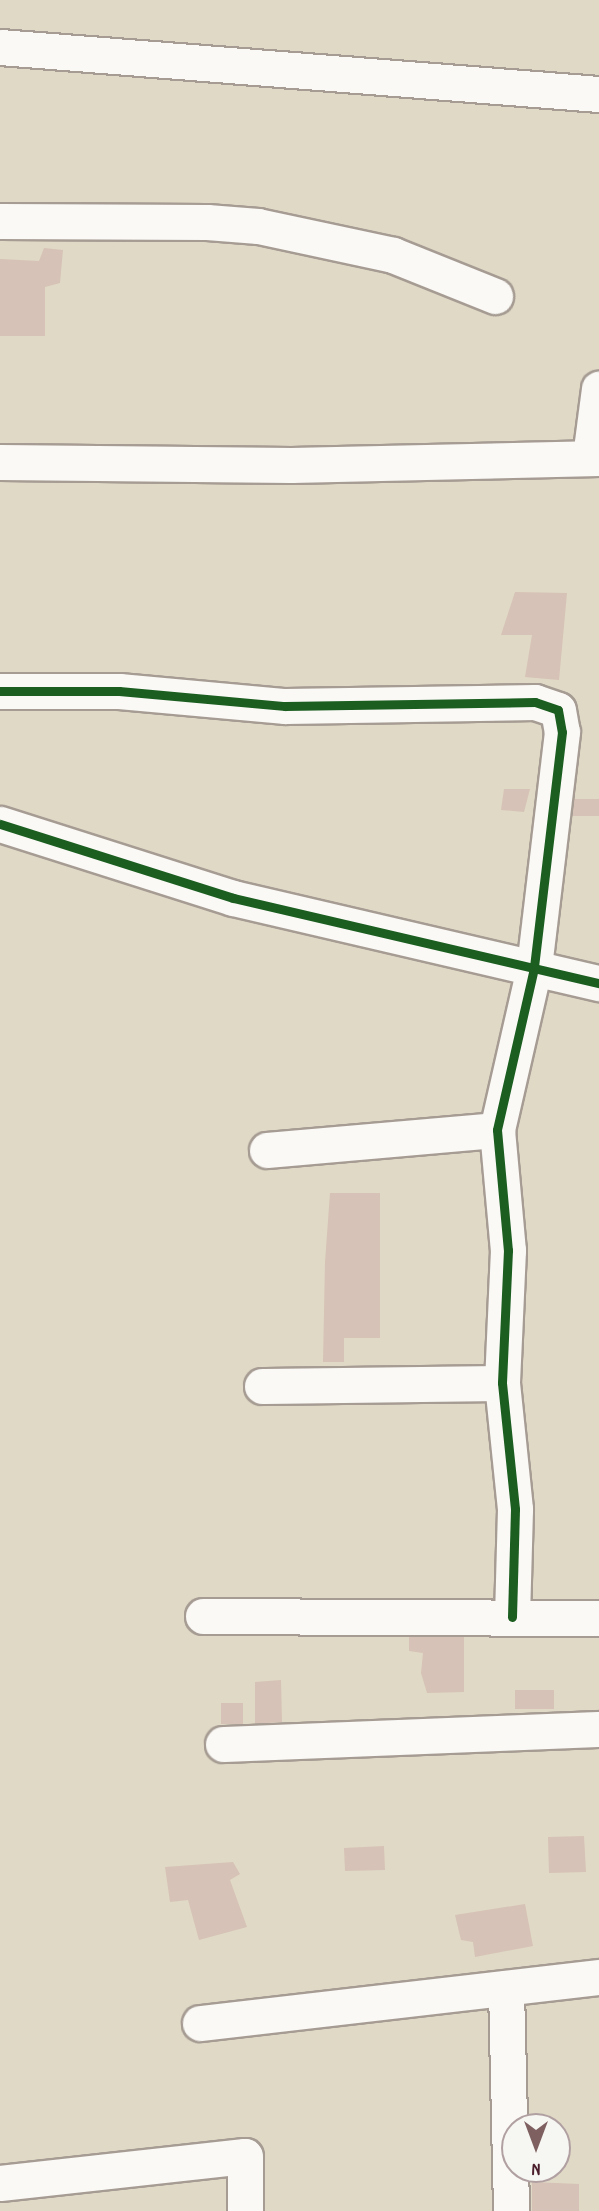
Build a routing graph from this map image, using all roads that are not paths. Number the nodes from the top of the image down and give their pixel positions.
1 (0, 47) edge
2 (599, 94) edge
3 (0, 220) edge
4 (495, 296) dead end
5 (599, 389) edge
6 (594, 458) edge
7 (0, 462) edge
8 (0, 691) edge
9 (0, 824) edge
10 (534, 968) junction
11 (599, 983) edge
12 (497, 1130) junction
13 (267, 1150) dead end
14 (502, 1383) junction
15 (262, 1386) dead end
16 (204, 1616) dead end
17 (512, 1618) junction
18 (599, 1618) edge
19 (599, 1729) edge
20 (223, 1744) dead end
21 (599, 1977) edge
22 (506, 1988) junction
23 (200, 2023) dead end
24 (0, 2183) edge
25 (245, 2211) edge
26 (511, 2211) edge

1 - 2 street
3 - 4 street
5 - 6 street
6 - 7 street
8 - 10 street
9 - 10 street
10 - 11 street
10 - 12 street
12 - 13 street
12 - 14 street
14 - 15 street
14 - 17 street
16 - 17 street
17 - 18 street
19 - 20 street
21 - 22 street
22 - 23 street
22 - 26 street
24 - 25 street

